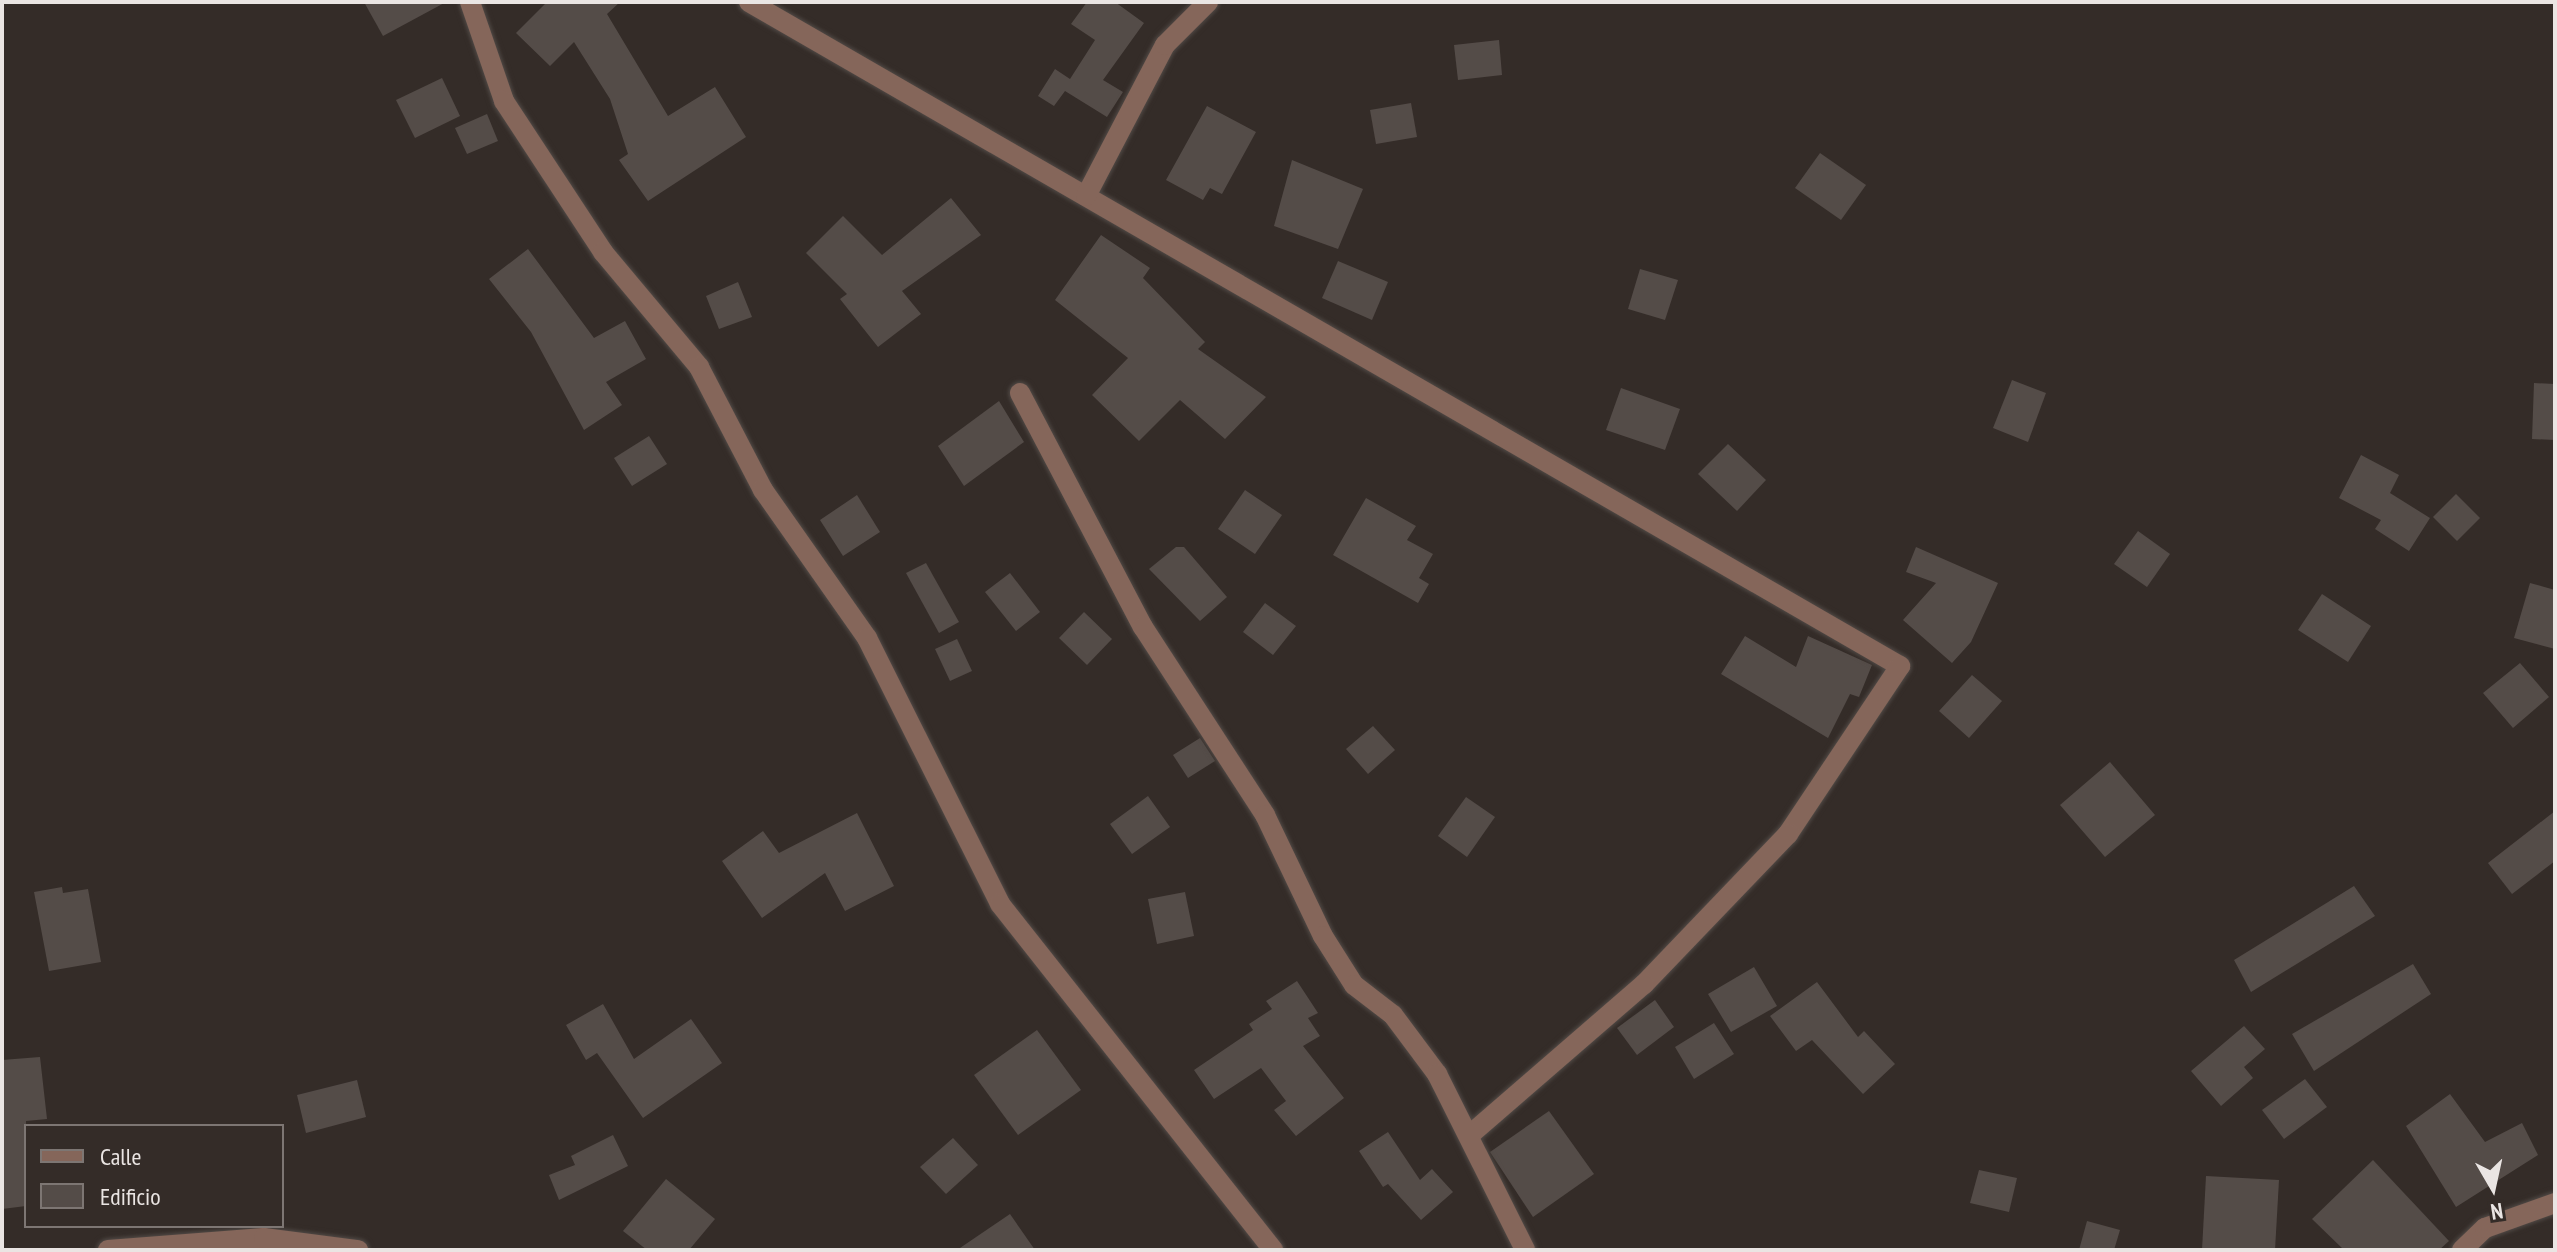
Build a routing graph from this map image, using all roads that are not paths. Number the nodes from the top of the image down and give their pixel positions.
1 (470, 2) edge
2 (749, 2) edge
3 (1208, 2) edge
4 (1086, 196) junction
5 (1020, 393) dead end
6 (1471, 1134) junction
7 (2555, 1203) edge
8 (1271, 1249) edge
9 (108, 1250) edge
10 (358, 1250) edge
11 (1525, 1250) edge
12 (2462, 1250) edge

1 - 8 street
2 - 4 street
3 - 4 street
4 - 6 street
5 - 6 street
6 - 11 street
7 - 12 street
9 - 10 street

